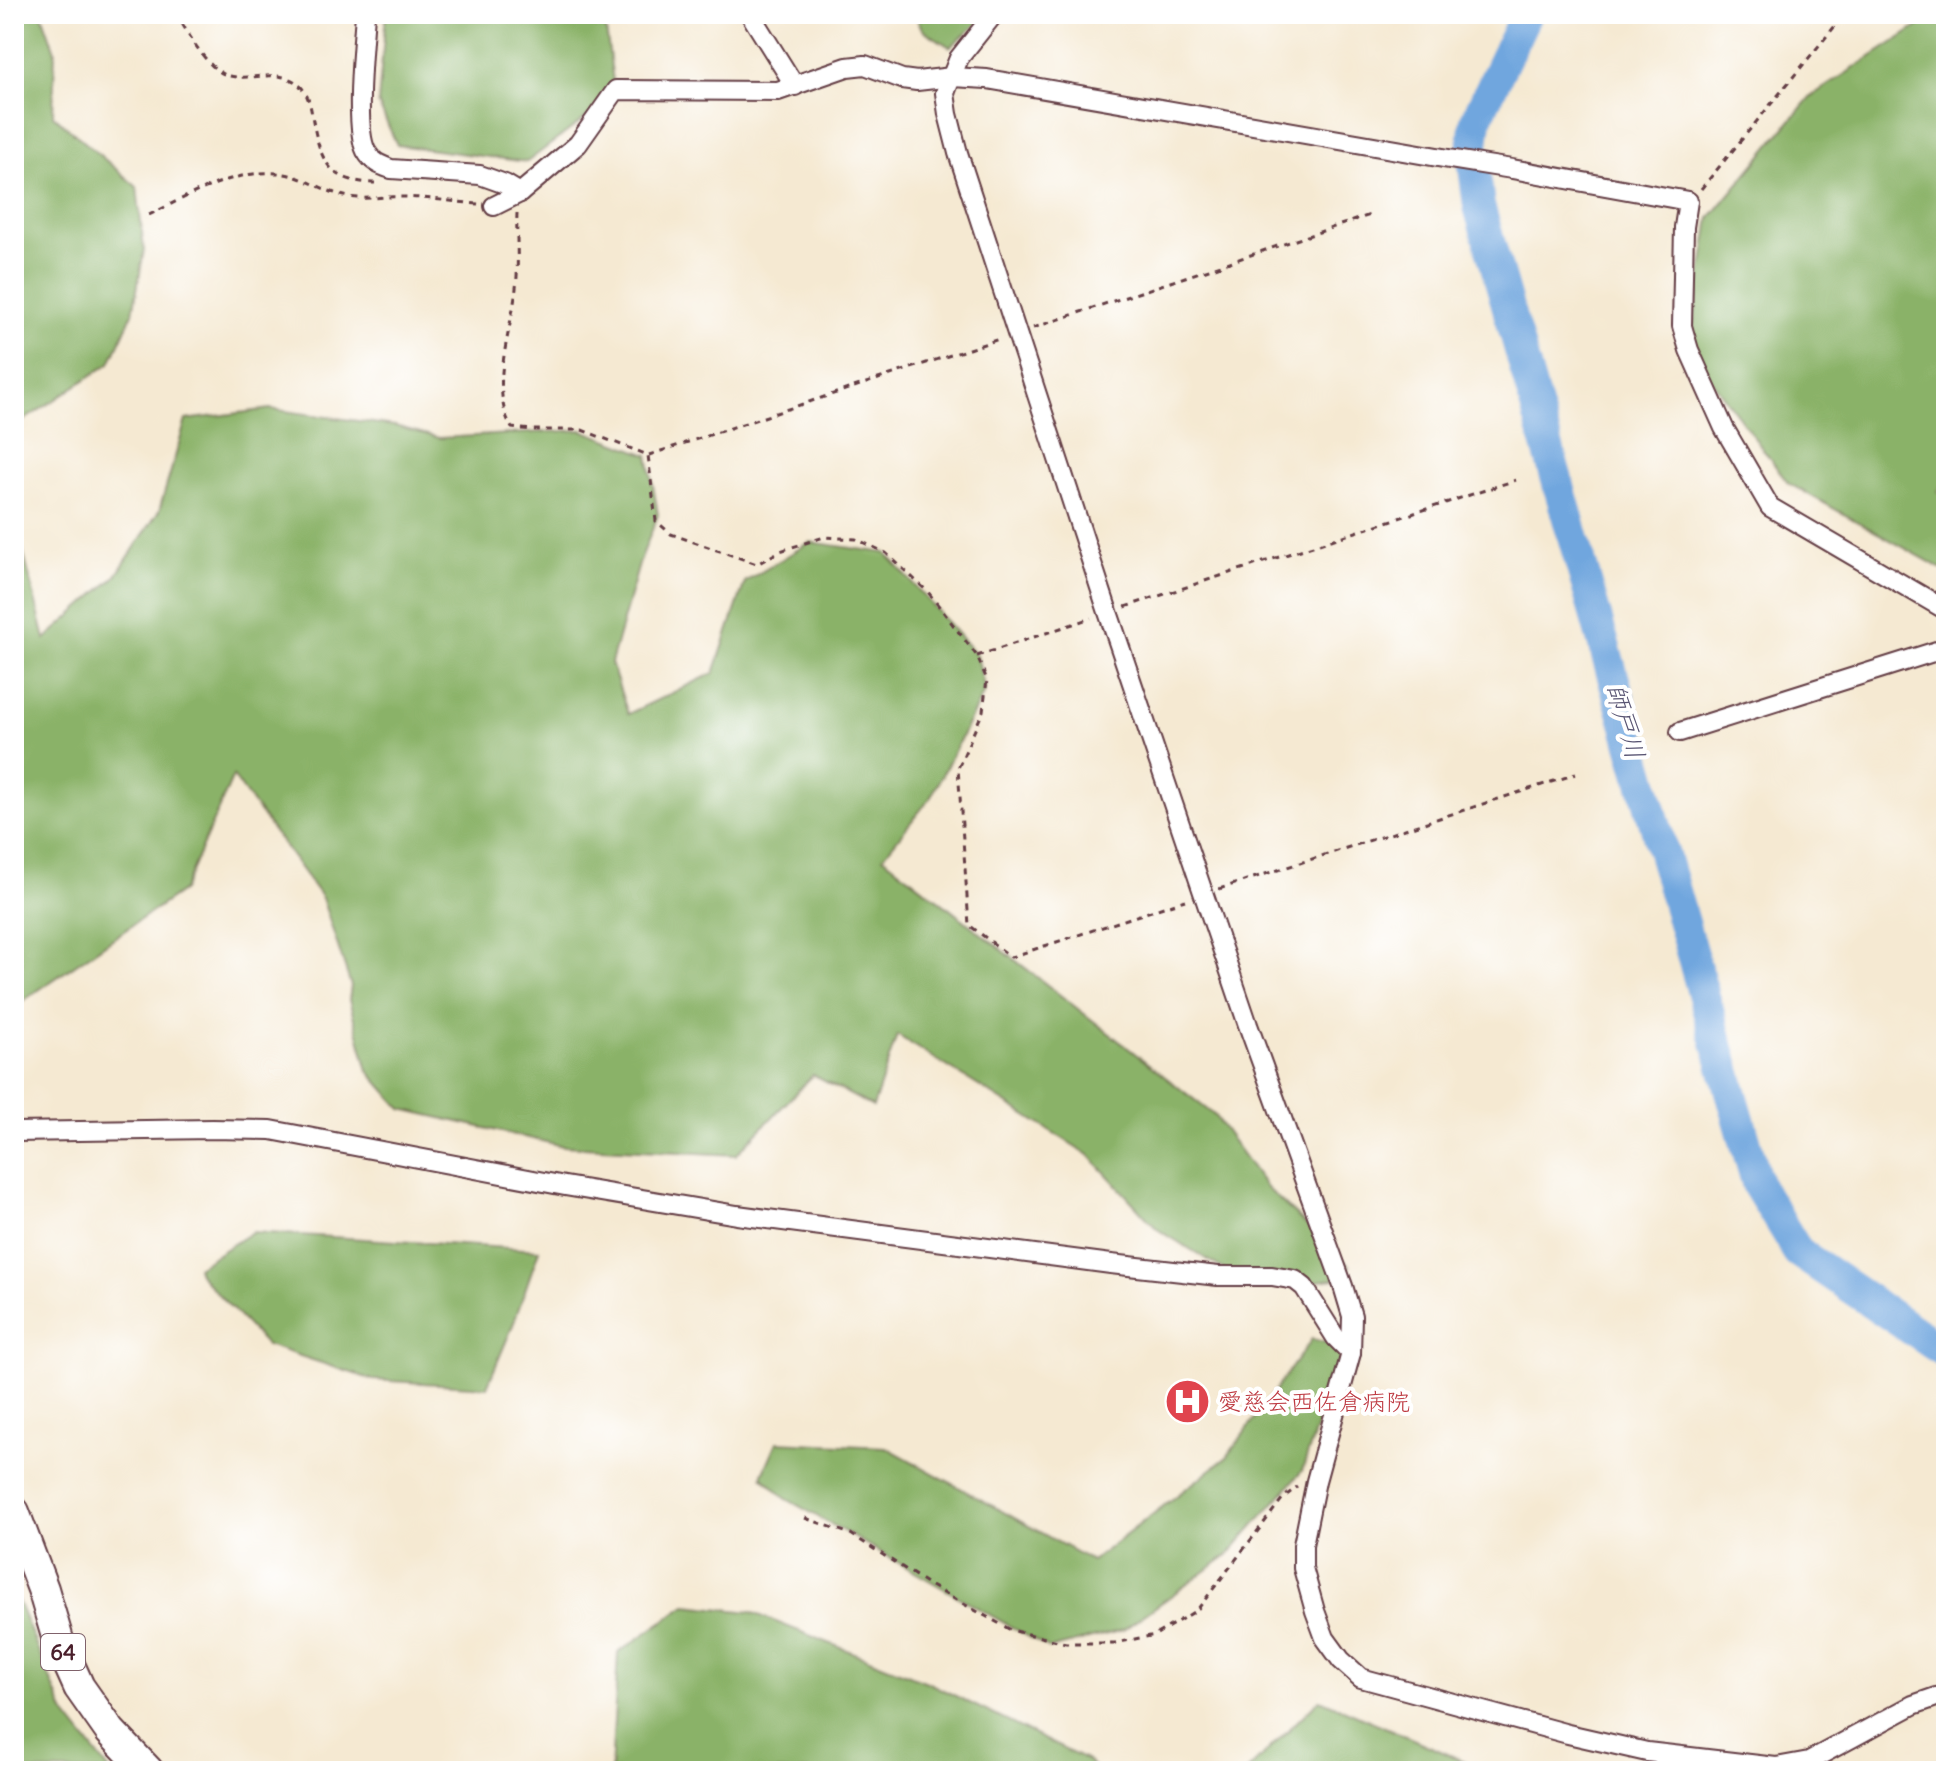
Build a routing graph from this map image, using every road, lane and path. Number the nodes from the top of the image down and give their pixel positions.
1 (176, 14) edge
2 (365, 14) edge
3 (750, 14) edge
4 (994, 14) edge
5 (1847, 14) edge
6 (952, 77) junction
7 (795, 86) junction
8 (402, 170) junction
9 (520, 193) junction
10 (1688, 201) junction
11 (494, 206) joint
12 (149, 215) dead end
13 (1516, 480) dead end
14 (1946, 610) edge
15 (1108, 612) junction
16 (1946, 648) edge
17 (977, 656) junction
18 (1680, 732) dead end
19 (1576, 774) dead end
20 (1203, 894) junction
21 (14, 1132) edge
22 (1351, 1353) junction
23 (1316, 1481) junction
24 (14, 1512) edge
25 (805, 1518) dead end
26 (1946, 1696) edge
27 (148, 1771) edge

1 - 8 path
2 - 8 street
3 - 7 street
4 - 6 street
5 - 10 path
6 - 7 street
6 - 10 street
6 - 15 street
7 - 9 street
8 - 9 street
9 - 11 street
9 - 17 path
10 - 14 street
11 - 12 path
13 - 15 path
15 - 17 path
15 - 20 street
16 - 18 street
17 - 20 path
19 - 20 path
20 - 22 street
21 - 22 street
22 - 23 street
23 - 25 path
23 - 26 street
24 - 27 main road, 64

